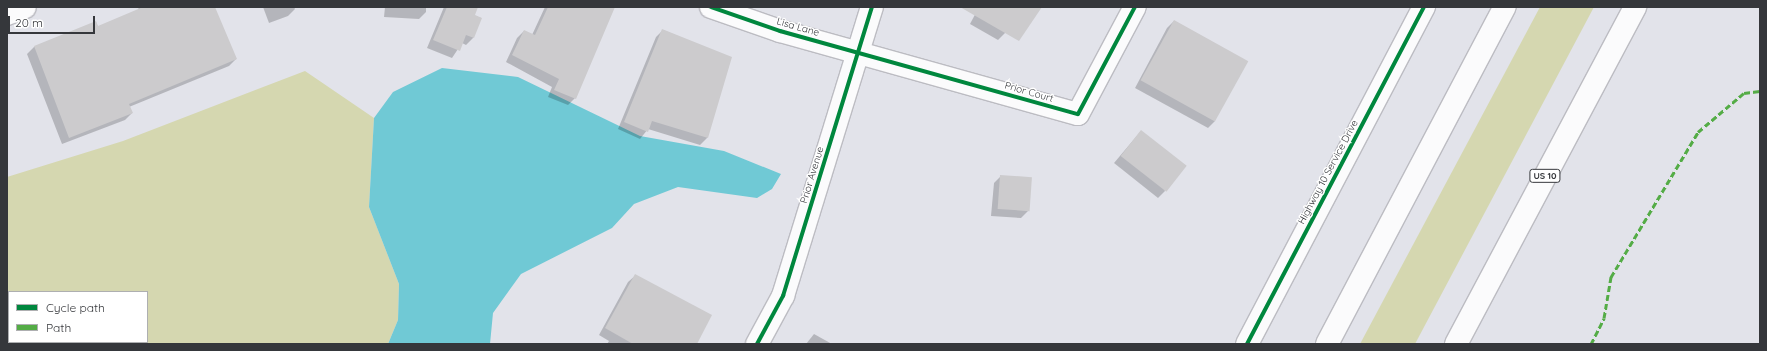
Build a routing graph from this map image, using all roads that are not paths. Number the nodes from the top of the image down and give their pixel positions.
1 (25, 7) edge
2 (711, 7) edge
3 (872, 7) edge
4 (1135, 7) edge
5 (1424, 7) edge
6 (1505, 7) edge
7 (1634, 7) edge
8 (7, 14) edge
9 (858, 52) junction
10 (757, 344) edge
11 (1247, 344) edge
12 (1327, 344) edge
13 (1456, 344) edge

1 - 8 main road
2 - 9 main road, Lisa Lane
3 - 9 main road, Prior Avenue
4 - 9 main road, Prior Court
5 - 11 main road, Highway 10 Service Drive
6 - 12 main road
7 - 13 main road, US 10
9 - 10 main road, Prior Avenue

